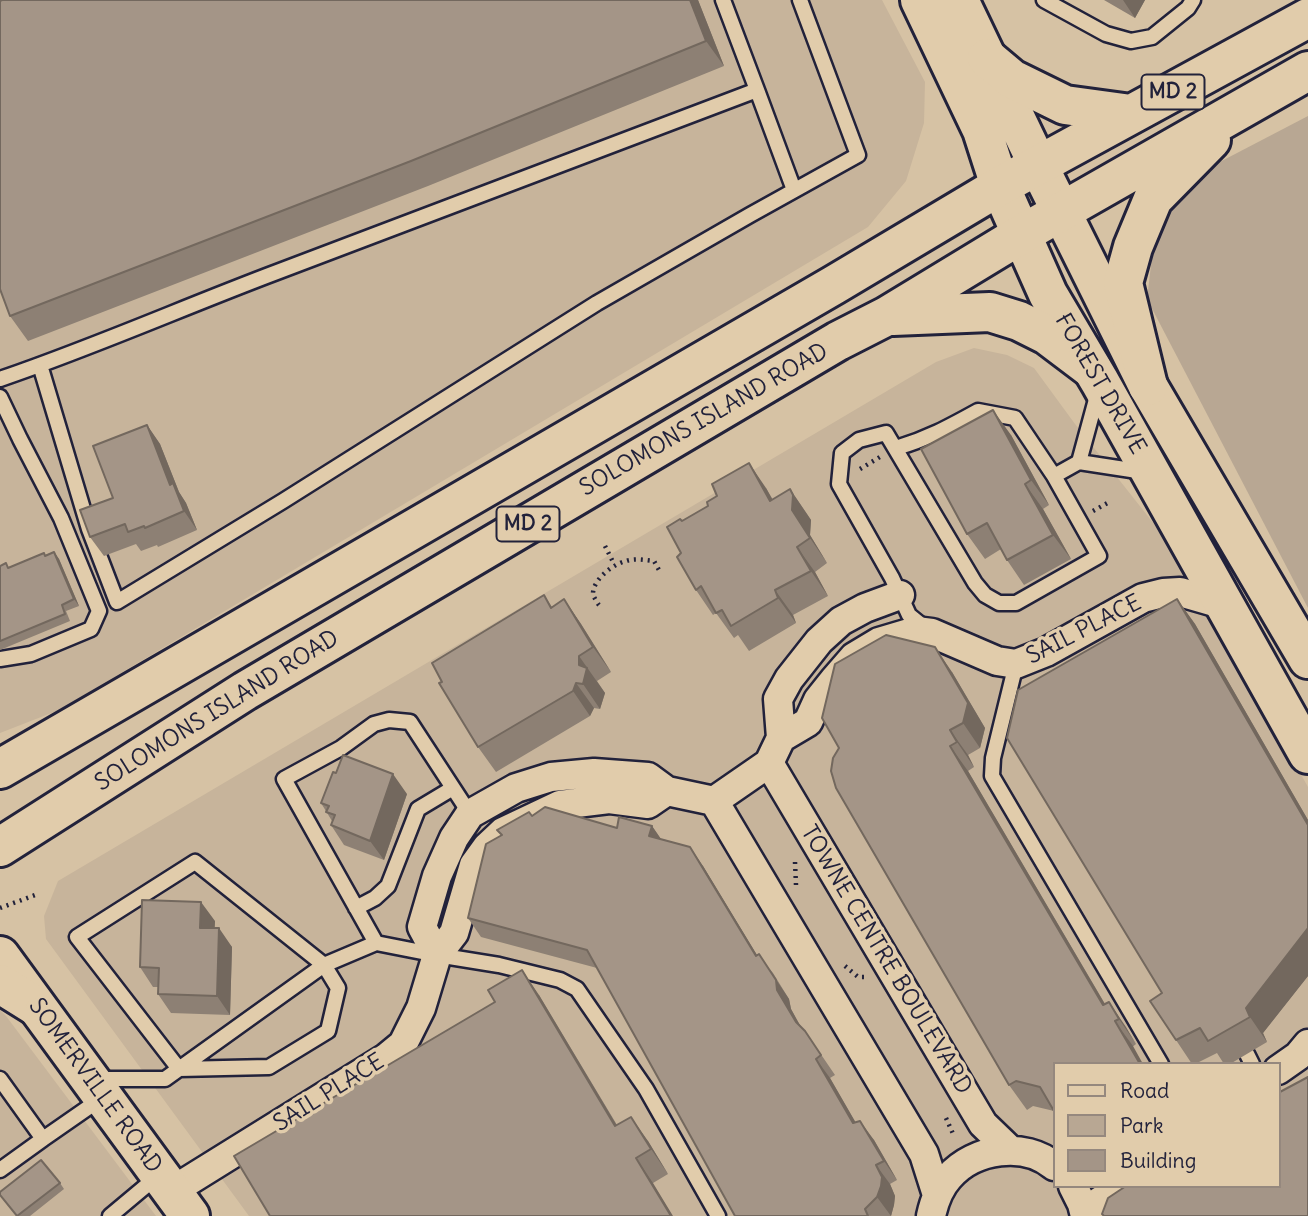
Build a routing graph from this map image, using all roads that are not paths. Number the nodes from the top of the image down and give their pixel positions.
1 (723, 0) edge
2 (800, 0) edge
3 (920, 0) edge
4 (959, 0) edge
5 (1044, 0) edge
6 (1193, 0) edge
7 (1308, 18) edge
8 (987, 58) junction
9 (1308, 71) edge
10 (757, 90) junction
11 (1241, 108) junction
12 (1131, 114) junction
13 (1038, 165) junction
14 (1000, 186) junction
15 (794, 190) junction
16 (1062, 211) junction
17 (1022, 234) junction
18 (887, 316) junction
19 (40, 365) junction
20 (1096, 376) junction
21 (0, 379) edge
22 (1148, 386) junction
23 (0, 397) edge
24 (896, 448) junction
25 (1079, 462) junction
26 (1151, 474) junction
27 (1054, 477) junction
28 (900, 595) junction
29 (1224, 605) junction
30 (932, 633) junction
31 (0, 659) edge
32 (1308, 659) edge
33 (1016, 664) junction
34 (54, 737) junction
35 (781, 738) junction
36 (0, 751) edge
37 (1308, 754) edge
38 (769, 763) junction
39 (0, 769) edge
40 (453, 788) junction
41 (667, 791) junction
42 (714, 801) junction
43 (470, 814) junction
44 (0, 847) edge
45 (356, 908) junction
46 (376, 943) junction
47 (437, 955) junction
48 (0, 956) edge
49 (324, 965) junction
50 (0, 984) edge
51 (34, 1005) junction
52 (1308, 1044) edge
53 (1159, 1062) edge
54 (179, 1069) junction
55 (1280, 1069) edge
56 (0, 1079) edge
57 (96, 1088) junction
58 (43, 1139) junction
59 (1010, 1150) junction
60 (1052, 1164) edge
61 (0, 1170) edge
62 (1074, 1188) edge
63 (1121, 1188) edge
64 (174, 1194) edge
65 (934, 1205) edge
66 (110, 1216) edge
67 (718, 1216) edge
68 (1087, 1216) edge

1 - 10 lane
2 - 15 lane
3 - 14 main road, FOREST DRIVE
4 - 8 main road, FOREST DRIVE
5 - 6 lane
7 - 12 main road, MD 2
8 - 12 main road
8 - 13 main road, FOREST DRIVE
9 - 11 main road, SOLOMONS ISLAND ROAD / MD 2
10 - 15 lane
10 - 19 lane
11 - 16 main road, SOLOMONS ISLAND ROAD / MD 2
11 - 22 main road
12 - 13 main road, MD 2
13 - 14 main road, MD 2
13 - 16 main road, FOREST DRIVE
14 - 17 main road, FOREST DRIVE
14 - 34 main road, MD 2
15 - 19 lane
16 - 17 main road, SOLOMONS ISLAND ROAD / MD 2
16 - 22 main road, FOREST DRIVE
17 - 18 main road, SOLOMONS ISLAND ROAD / MD 2
17 - 20 main road, FOREST DRIVE
18 - 20 main road
18 - 44 main road, SOLOMONS ISLAND ROAD / MD 2
19 - 21 lane
20 - 25 lane
20 - 26 main road, FOREST DRIVE
22 - 32 main road, FOREST DRIVE
23 - 31 lane
24 - 27 lane
24 - 27 lane
24 - 28 lane
25 - 26 lane
25 - 27 lane
26 - 29 main road, FOREST DRIVE
28 - 30 lane
28 - 35 street
29 - 33 street, SAIL PLACE
29 - 37 main road, FOREST DRIVE
30 - 33 street, SAIL PLACE
30 - 35 street, SAIL PLACE
33 - 53 lane
34 - 36 main road
34 - 39 main road, MD 2
35 - 38 street
38 - 42 street
38 - 59 street, TOWNE CENTRE BOULEVARD
40 - 43 lane
40 - 45 lane
40 - 45 lane
41 - 42 street
41 - 43 street
41 - 47 street, SAIL PLACE
42 - 65 street, TOWNE CENTRE BOULEVARD
43 - 47 street
45 - 46 lane
46 - 47 lane
46 - 49 lane
47 - 64 street, SAIL PLACE
47 - 67 lane
48 - 51 main road, SOMERVILLE ROAD
49 - 54 lane
49 - 54 lane
49 - 54 lane
50 - 51 main road
51 - 57 main road, SOMERVILLE ROAD
52 - 55 street
54 - 57 lane
56 - 58 lane
57 - 58 lane
57 - 64 main road, SOMERVILLE ROAD
58 - 61 lane
59 - 60 street, TOWNE CENTRE BOULEVARD
59 - 65 street, TOWNE CENTRE BOULEVARD
62 - 68 street
63 - 68 street
64 - 66 lane

